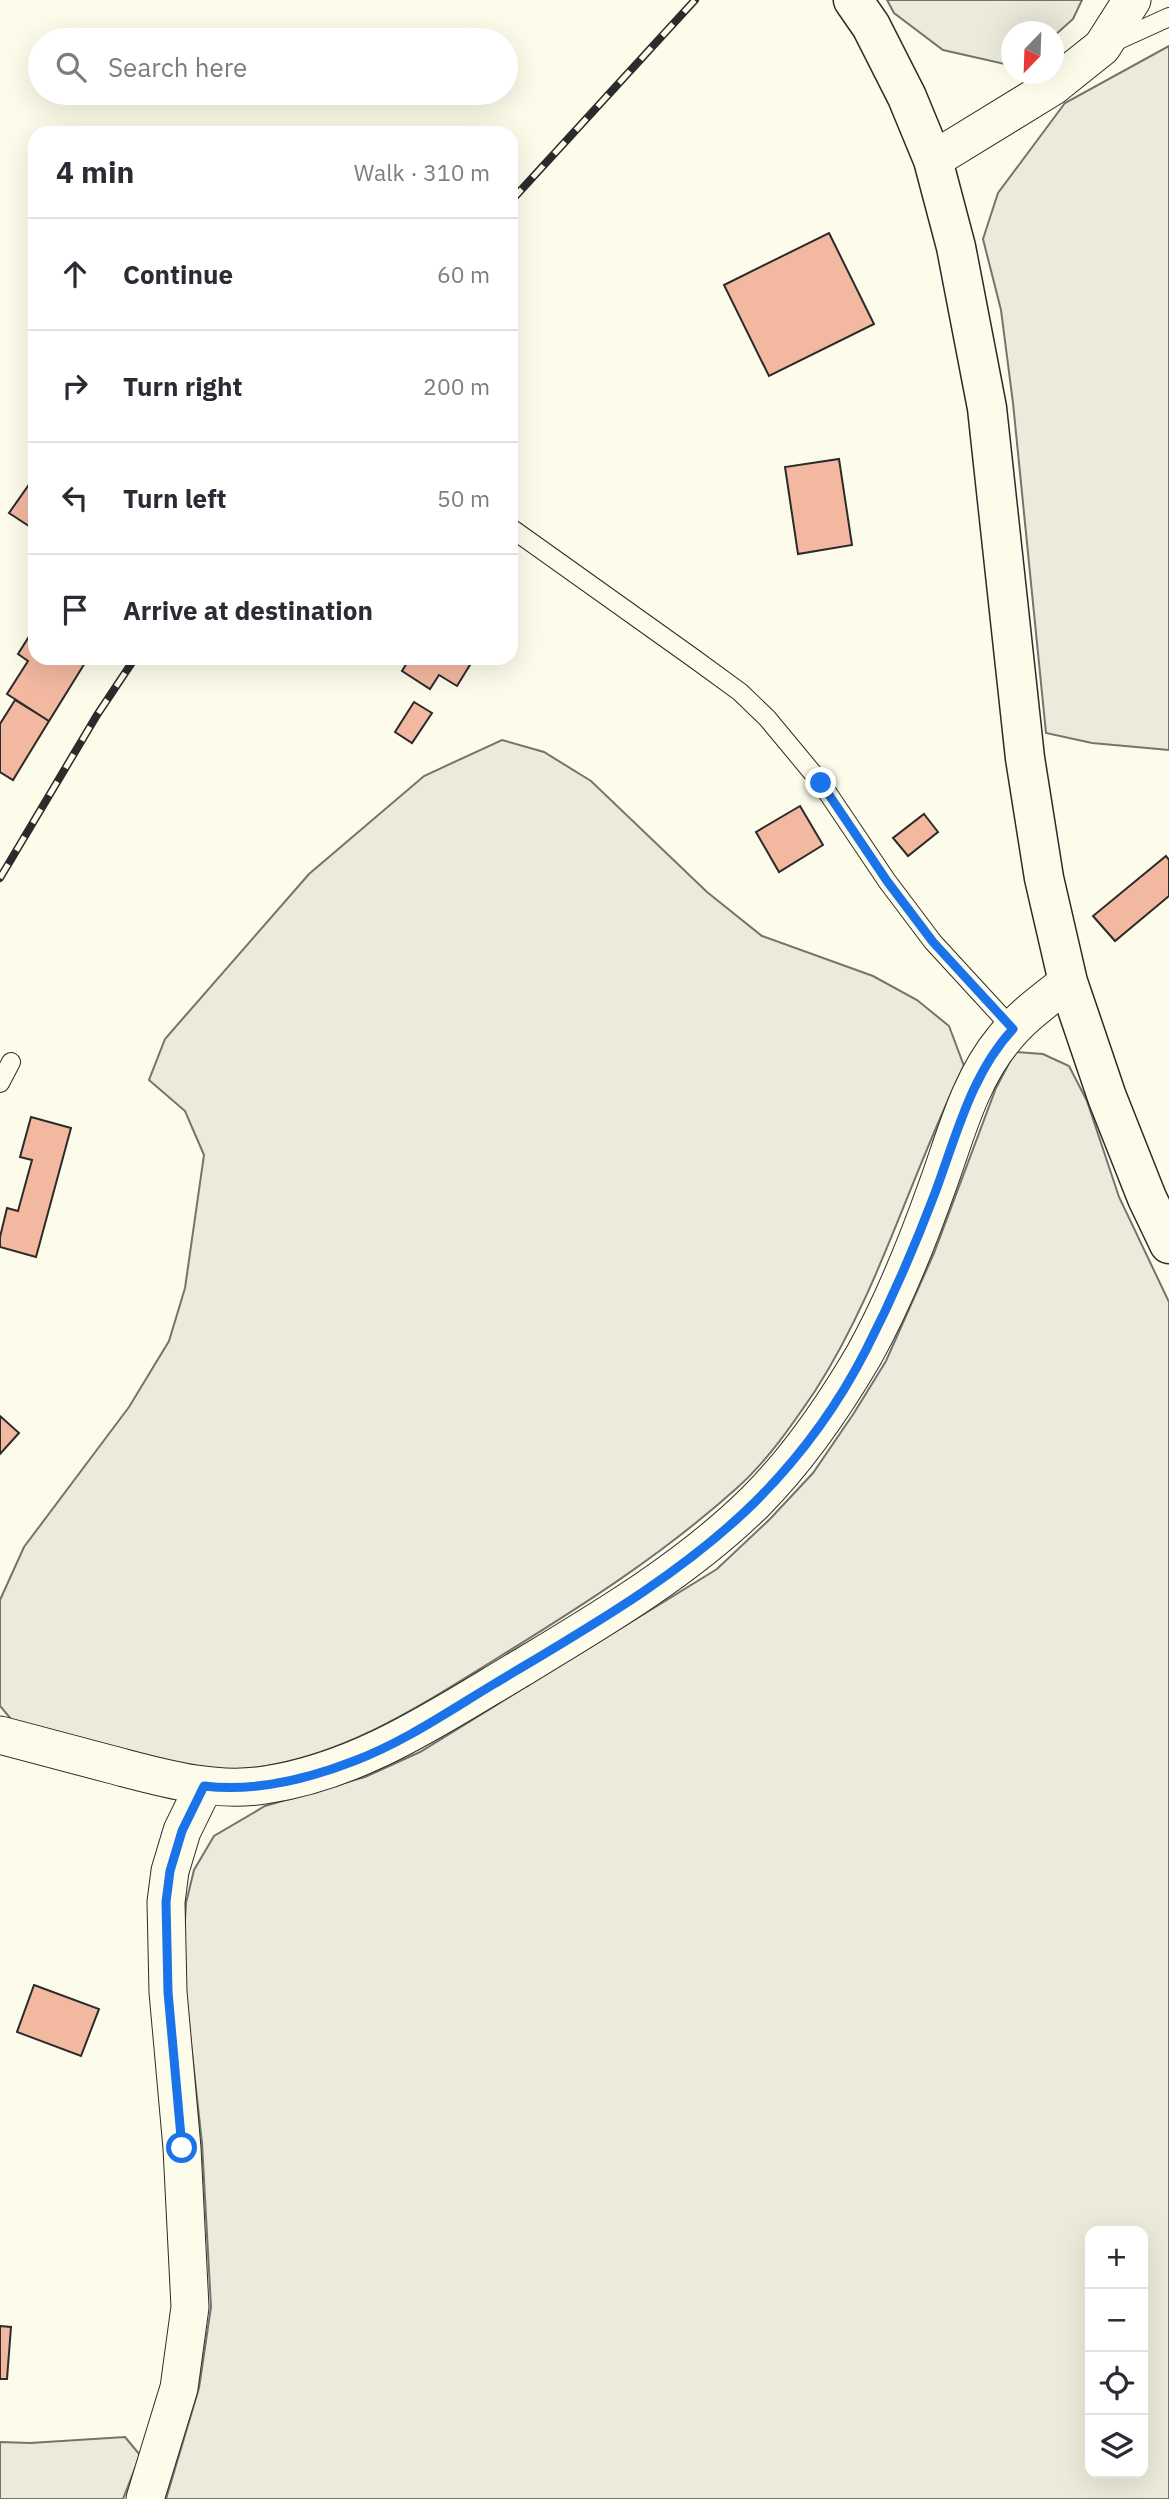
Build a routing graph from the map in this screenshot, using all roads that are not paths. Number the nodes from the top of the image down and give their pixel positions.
1 (1132, 0) edge
2 (862, 13) edge
3 (1169, 18) edge
4 (1102, 47) junction
5 (933, 160) junction
6 (518, 533) edge
7 (1068, 982) junction
8 (1013, 1029) junction
9 (11, 1062) dead end
10 (0, 1083) edge
11 (1169, 1244) edge
12 (0, 1735) edge
13 (204, 1786) junction
14 (145, 2499) edge

1 - 4 street
2 - 5 street
3 - 4 lane
4 - 5 street
5 - 7 street
6 - 8 lane
7 - 8 street
7 - 11 street
8 - 13 street
9 - 10 lane
12 - 13 street
13 - 14 street

